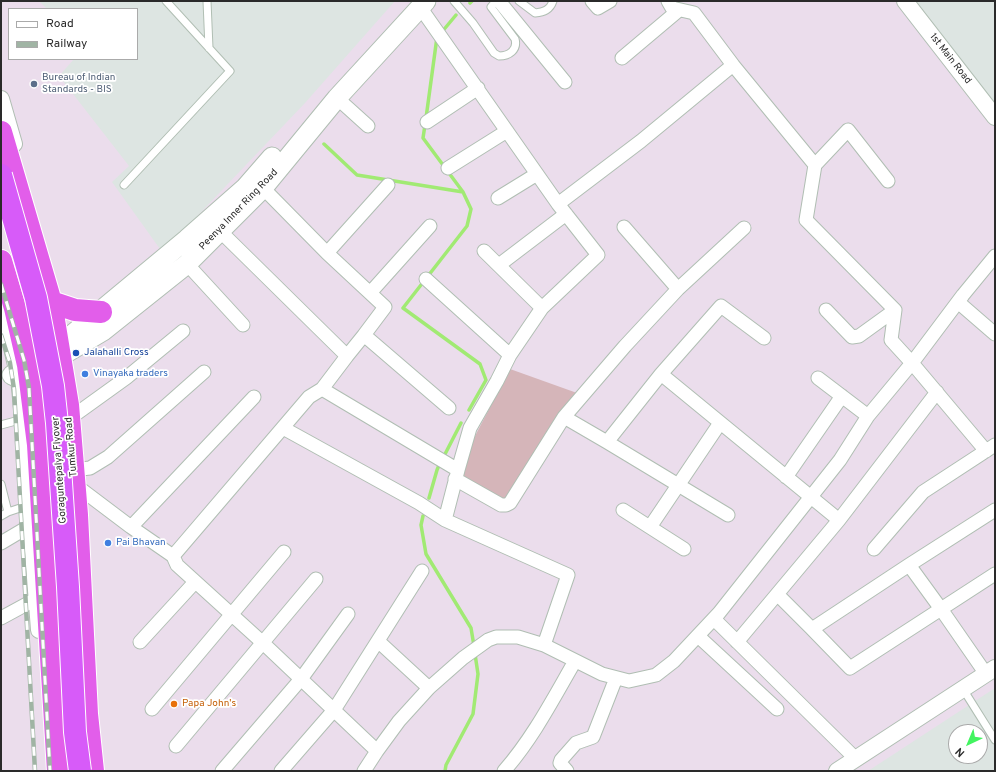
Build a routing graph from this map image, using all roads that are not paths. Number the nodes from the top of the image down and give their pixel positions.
1 (166, 1) edge
2 (207, 1) edge
3 (454, 1) edge
4 (496, 1) edge
5 (499, 1) edge
6 (519, 1) edge
7 (554, 1) edge
8 (592, 1) edge
9 (610, 1) edge
10 (668, 1) edge
11 (905, 1) edge
12 (420, 3) edge
13 (679, 10) junction
14 (209, 48) junction
15 (622, 58) dead end
16 (733, 65) junction
17 (565, 82) dead end
18 (478, 88) junction
19 (337, 98) junction
20 (1, 99) edge
21 (995, 117) edge
22 (427, 122) dead end
23 (368, 126) dead end
24 (507, 131) junction
25 (1, 132) edge
26 (815, 165) junction
27 (448, 168) dead end
28 (537, 174) junction
29 (1, 175) edge
30 (888, 181) dead end
31 (124, 185) dead end
32 (388, 185) dead end
33 (263, 188) junction
34 (498, 198) dead end
35 (562, 209) junction
36 (430, 226) dead end
37 (1, 227) edge
38 (624, 227) dead end
39 (744, 228) dead end
40 (220, 232) junction
41 (484, 251) dead end
42 (327, 253) junction
43 (995, 256) edge
44 (1, 261) edge
45 (187, 264) junction
46 (499, 265) junction
47 (426, 279) dead end
48 (678, 289) junction
49 (370, 293) junction
50 (50, 296) junction
51 (1, 301) edge
52 (958, 302) junction
53 (542, 308) junction
54 (826, 310) dead end
55 (895, 310) junction
56 (101, 312) junction
57 (243, 325) dead end
58 (183, 331) dead end
59 (995, 334) edge
60 (364, 335) junction
61 (764, 338) dead end
62 (510, 355) junction
63 (347, 356) junction
64 (61, 359) junction
65 (912, 363) junction
66 (204, 372) dead end
67 (18, 373) edge
68 (662, 374) junction
69 (818, 378) dead end
70 (322, 389) junction
71 (937, 392) junction
72 (842, 396) junction
73 (254, 398) dead end
74 (449, 408) dead end
75 (76, 414) junction
76 (868, 416) junction
77 (564, 417) junction
78 (23, 419) junction
79 (720, 423) junction
80 (1, 425) edge
81 (283, 428) junction
82 (608, 442) junction
83 (991, 448) edge
84 (449, 468) junction
85 (81, 469) junction
86 (786, 476) junction
87 (1, 484) edge
88 (677, 485) junction
89 (82, 490) junction
90 (811, 498) junction
91 (623, 510) dead end
92 (995, 510) edge
93 (8, 512) junction
94 (728, 515) dead end
95 (1, 516) edge
96 (34, 516) junction
97 (445, 520) junction
98 (838, 520) junction
99 (131, 527) junction
100 (650, 527) junction
101 (1, 544) edge
102 (684, 549) dead end
103 (874, 549) dead end
104 (284, 552) dead end
105 (173, 556) junction
106 (909, 565) junction
107 (422, 571) dead end
108 (995, 574) edge
109 (316, 579) dead end
110 (195, 582) junction
111 (777, 594) junction
112 (36, 599) junction
113 (941, 609) junction
114 (231, 614) junction
115 (348, 614) dead end
116 (1, 618) edge
117 (714, 619) junction
118 (812, 629) junction
119 (698, 636) junction
120 (378, 641) junction
121 (140, 642) dead end
122 (738, 642) junction
123 (263, 643) junction
124 (544, 645) junction
125 (575, 661) junction
126 (990, 671) edge
127 (616, 678) junction
128 (301, 679) junction
129 (429, 688) junction
130 (963, 689) junction
131 (152, 709) dead end
132 (777, 709) dead end
133 (334, 710) junction
134 (995, 740) edge
135 (176, 746) dead end
136 (377, 751) junction
137 (856, 759) junction
138 (840, 770) edge
139 (49, 771) edge
140 (58, 771) edge
141 (66, 771) edge
142 (80, 771) edge
143 (92, 771) edge
144 (101, 771) edge
145 (222, 771) edge
146 (281, 771) edge
147 (364, 771) edge
148 (504, 771) edge
149 (567, 771) edge

1 - 14 lane
2 - 14 lane
3 - 4 lane
5 - 17 street
6 - 7 lane
8 - 9 street
10 - 13 street
11 - 21 street, 1st Main Road
12 - 18 street
12 - 19 main road, Peenya Inner Ring Road
12 - 56 main road, Peenya Inner Ring Road
13 - 15 street
13 - 16 street
14 - 31 lane
16 - 26 street
16 - 35 street
18 - 22 street
18 - 24 street
19 - 23 street
19 - 33 main road, Peenya Inner Ring Road
20 - 50 street
24 - 27 street
24 - 28 street
25 - 50 highway, Tumkur Road
26 - 30 street
26 - 55 street
28 - 34 street
28 - 35 street
29 - 142 highway, Goraguntepalya Flyover, bridge
32 - 42 street
33 - 40 main road, Peenya Inner Ring Road
33 - 42 street
35 - 46 street
35 - 53 street
36 - 49 street
37 - 141 highway, Goraguntepalya Flyover
38 - 48 street
39 - 48 street
40 - 45 main road, Peenya Inner Ring Road
40 - 63 street
41 - 46 street
42 - 49 street
43 - 52 street
44 - 67 highway
45 - 57 street
45 - 64 main road, Peenya Inner Ring Road
46 - 53 street
47 - 62 street
48 - 77 street
49 - 60 street
50 - 56 highway
50 - 64 highway, Tumkur Road
51 - 67 street
52 - 59 street
52 - 65 street
53 - 62 street
54 - 55 street
55 - 65 street
56 - 64 main road, Peenya Inner Ring Road
58 - 75 street
60 - 63 street
60 - 74 street
61 - 68 street
62 - 84 street
63 - 70 street
64 - 67 main road
64 - 75 street
64 - 143 highway, Tumkur Road
65 - 71 street
65 - 76 street
66 - 85 street
67 - 78 street
67 - 96 highway
68 - 79 street
68 - 82 street
69 - 72 street
70 - 81 street
70 - 84 street
71 - 83 street
71 - 98 street
72 - 76 street
72 - 86 street
73 - 99 street
75 - 85 street
76 - 90 street
77 - 82 street
77 - 84 street
78 - 80 lane
78 - 96 street
79 - 86 street
79 - 88 street
81 - 97 street
81 - 105 street
82 - 88 street
83 - 103 street
84 - 97 street
85 - 89 street
86 - 90 street
87 - 93 lane
88 - 94 street
88 - 100 street
89 - 99 street
89 - 144 street
90 - 98 street
90 - 117 street
91 - 100 street
92 - 106 street
93 - 95 lane
93 - 96 lane
96 - 101 street
96 - 112 street
96 - 140 highway
97 - 124 street
98 - 111 street
99 - 105 street
100 - 102 street
104 - 114 street
105 - 110 street
106 - 113 street
106 - 118 street
107 - 120 street
108 - 113 street
109 - 123 street
110 - 114 street
110 - 121 street
111 - 118 street
111 - 122 street
112 - 116 street
112 - 139 street
113 - 118 street
113 - 126 street
114 - 123 street
114 - 131 street
115 - 128 street
117 - 119 street
117 - 122 street
119 - 127 street
119 - 132 street
120 - 129 street
120 - 133 street
122 - 137 street
123 - 128 street
123 - 135 street
124 - 125 street
124 - 129 street
125 - 127 street
125 - 148 street
126 - 130 street
127 - 149 street
128 - 133 street
128 - 145 street
129 - 136 street
130 - 134 lane
130 - 137 street
133 - 136 street
133 - 146 street
136 - 147 street
137 - 138 street

